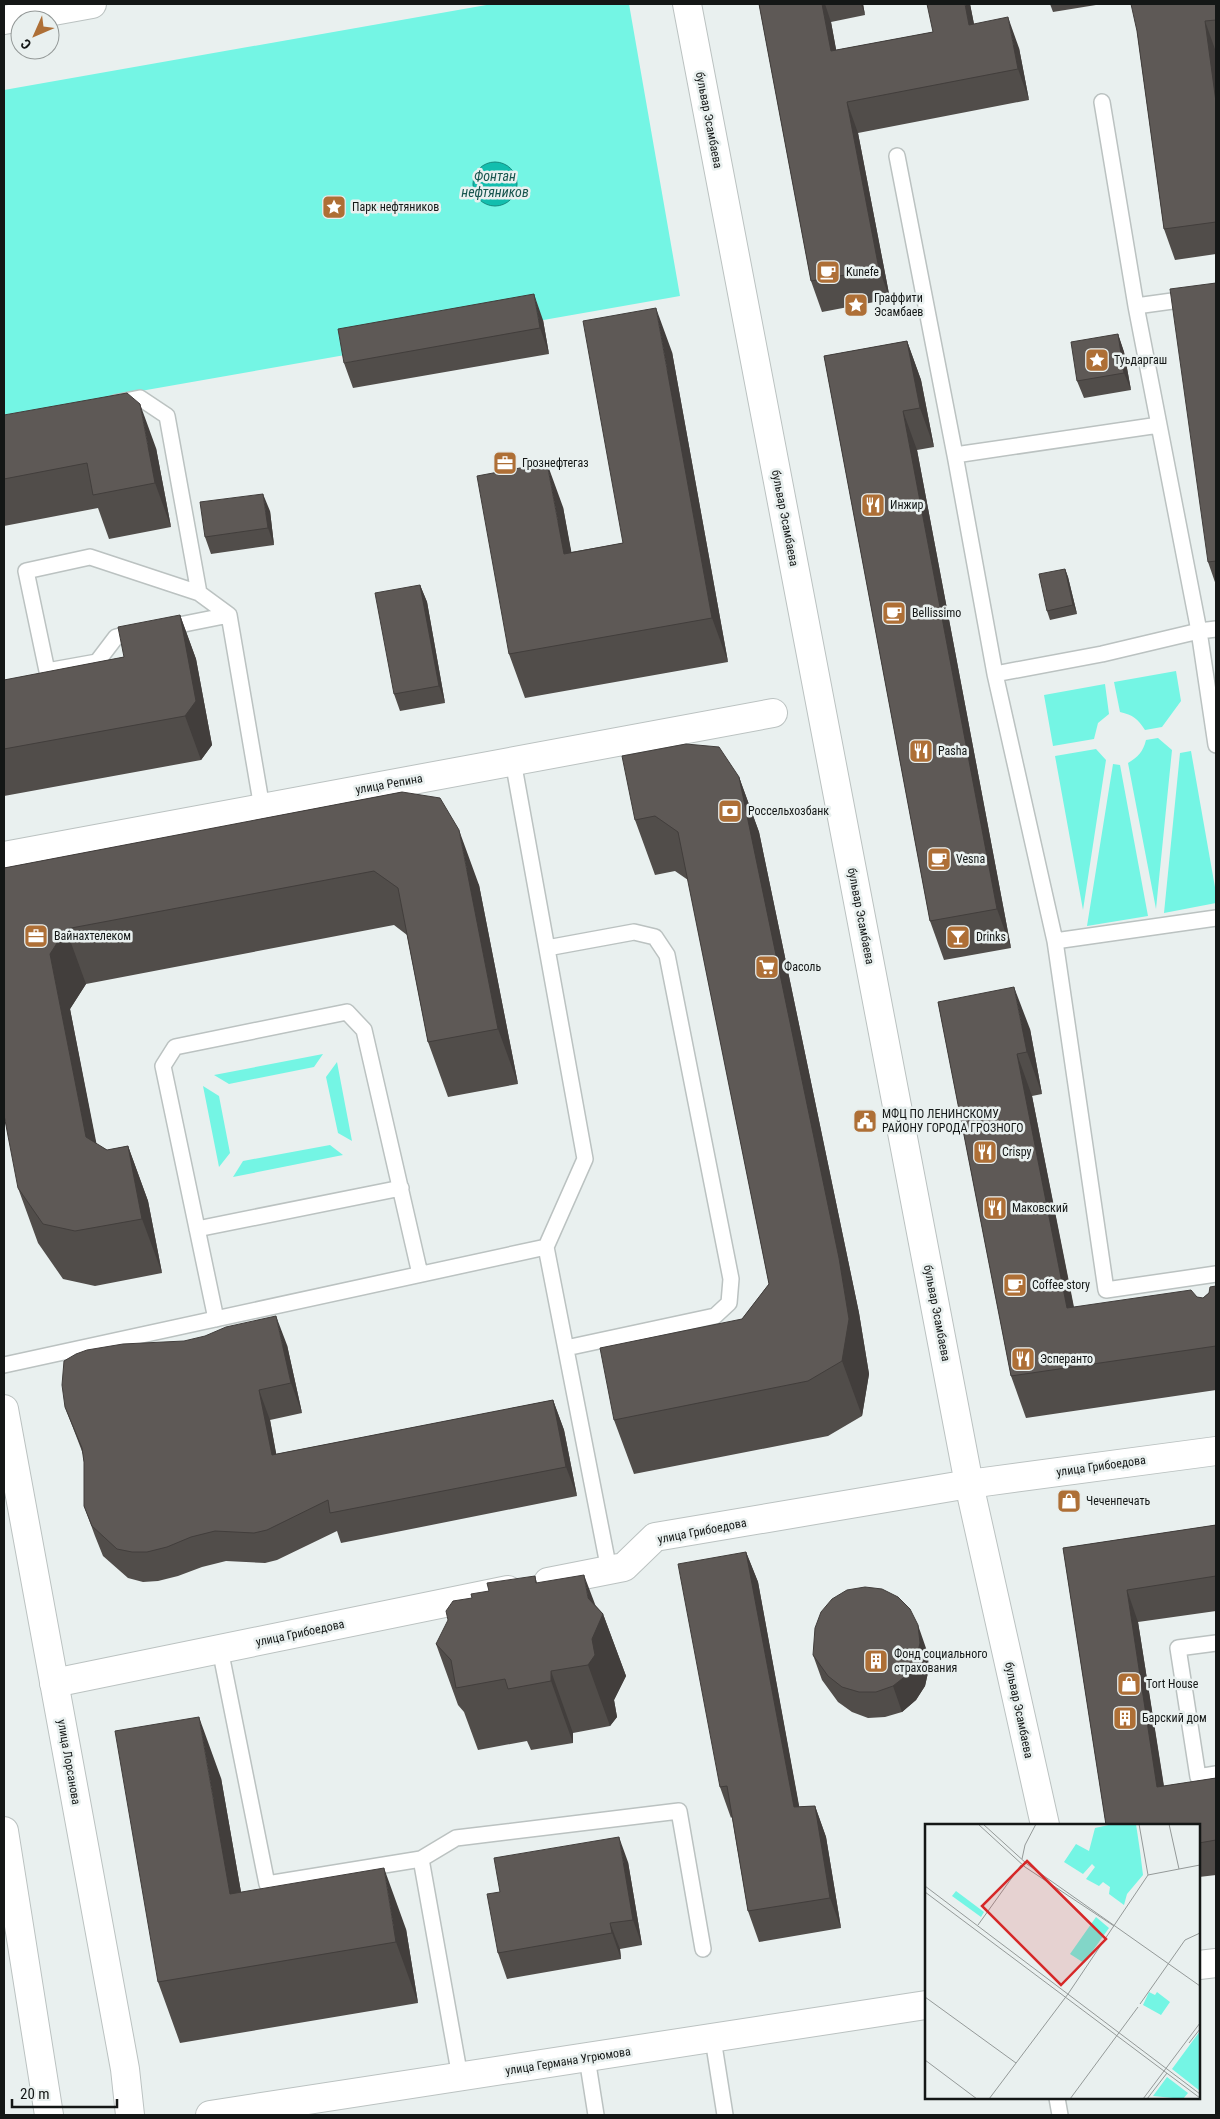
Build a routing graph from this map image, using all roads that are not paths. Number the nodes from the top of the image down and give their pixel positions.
1 (92, 4) edge
2 (687, 4) edge
3 (4, 20) edge
4 (1102, 102) dead end
5 (897, 156) dead end
6 (1216, 295) edge
7 (1136, 306) junction
8 (101, 406) edge
9 (1159, 425) junction
10 (954, 455) junction
11 (199, 593) junction
12 (229, 615) junction
13 (1216, 629) edge
14 (1199, 631) junction
15 (995, 674) junction
16 (773, 713) dead end
17 (1216, 745) edge
18 (513, 761) junction
19 (262, 808) junction
20 (4, 856) edge
21 (1216, 918) edge
22 (1055, 941) junction
23 (547, 948) junction
24 (401, 1188) junction
25 (197, 1229) junction
26 (546, 1247) junction
27 (420, 1274) junction
28 (1212, 1274) edge
29 (1211, 1294) edge
30 (216, 1319) junction
31 (566, 1348) junction
32 (4, 1365) edge
33 (4, 1409) edge
34 (1216, 1451) edge
35 (969, 1484) junction
36 (609, 1570) junction
37 (1216, 1643) edge
38 (220, 1649) junction
39 (54, 1682) junction
40 (1216, 1774) edge
41 (1045, 1824) edge
42 (4, 1831) edge
43 (421, 1859) junction
44 (703, 1949) dead end
45 (1216, 1963) edge
46 (1200, 1965) edge
47 (925, 2005) edge
48 (713, 2039) junction
49 (587, 2058) junction
50 (460, 2077) junction
51 (1057, 2099) edge
52 (262, 2111) edge
53 (49, 2115) edge
54 (130, 2115) edge
55 (210, 2115) edge
56 (596, 2115) edge
57 (725, 2115) edge
58 (1060, 2115) edge

1 - 3 street
2 - 35 street, бульвар Эсамбаева
4 - 7 lane
5 - 10 lane
6 - 7 lane
7 - 9 lane
8 - 11 lane
9 - 10 lane
9 - 14 lane
10 - 15 lane
11 - 12 lane
11 - 12 lane
12 - 19 lane
13 - 14 lane
14 - 15 lane
14 - 17 lane
15 - 22 lane
16 - 18 street, улица Репина
18 - 19 street, улица Репина
18 - 23 lane
19 - 20 street, улица Репина
21 - 22 lane
22 - 28 lane
23 - 26 lane
23 - 31 lane
24 - 25 lane
24 - 25 lane
24 - 27 lane
25 - 30 lane
26 - 27 lane
26 - 31 lane
27 - 30 lane
28 - 29 lane
30 - 32 lane
31 - 36 lane
33 - 39 street, улица Лорсанова
34 - 35 street, улица Грибоедова
35 - 36 street, улица Грибоедова
35 - 41 street, бульвар Эсамбаева
36 - 38 street, улица Грибоедова
37 - 40 lane
38 - 39 street, улица Грибоедова
38 - 43 lane
39 - 54 street, улица Лорсанова
42 - 53 street
43 - 44 lane
43 - 50 lane
45 - 46 street
47 - 48 street, улица Германа Угрюмова
48 - 49 street, улица Германа Угрюмова
48 - 57 lane
49 - 50 street, улица Германа Угрюмова
49 - 56 lane
50 - 52 street, улица Германа Угрюмова
51 - 58 lane
52 - 55 street, улица Германа Угрюмова

